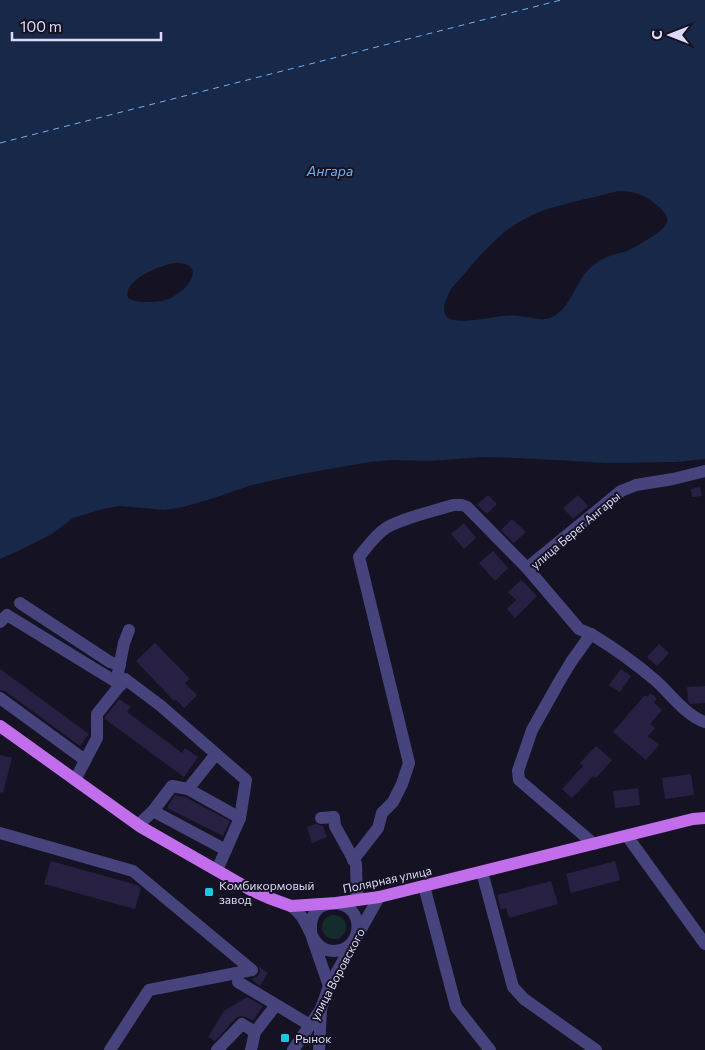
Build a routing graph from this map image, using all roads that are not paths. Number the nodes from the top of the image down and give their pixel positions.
1 (705, 471) edge
2 (527, 568) junction
3 (20, 603) dead end
4 (0, 622) edge
5 (129, 630) dead end
6 (592, 634) junction
7 (120, 665) junction
8 (119, 684) junction
9 (0, 698) edge
10 (705, 722) edge
11 (0, 726) edge
12 (216, 754) junction
13 (85, 760) junction
14 (75, 780) junction
15 (188, 789) junction
16 (153, 811) junction
17 (240, 818) junction
18 (321, 818) dead end
19 (705, 818) edge
20 (138, 825) junction
21 (0, 833) edge
22 (628, 836) junction
23 (594, 844) junction
24 (226, 850) junction
25 (353, 860) junction
26 (217, 870) junction
27 (482, 872) junction
28 (424, 886) junction
29 (379, 897) junction
30 (357, 900) junction
31 (336, 903) junction
32 (291, 906) junction
33 (312, 937) junction
34 (354, 941) junction
35 (705, 944) edge
36 (238, 982) dead end
37 (329, 986) junction
38 (276, 1005) junction
39 (321, 1009) junction
40 (310, 1025) junction
41 (255, 1032) junction
42 (110, 1050) edge
43 (217, 1050) edge
44 (251, 1050) edge
45 (293, 1050) edge
46 (319, 1050) edge
47 (490, 1050) edge
48 (596, 1050) edge

1 - 2 street, улица Берег Ангары
2 - 6 street, улица Берег Ангары
2 - 25 street
3 - 7 street
4 - 8 street
5 - 7 street
6 - 10 street, улица Берег Ангары
6 - 23 street
7 - 8 street
8 - 12 street
8 - 13 street
9 - 13 street
11 - 14 main road, Полярная улица
12 - 15 street
12 - 17 street
13 - 14 street
14 - 20 main road, Полярная улица
15 - 16 street
15 - 17 street
16 - 20 street
16 - 24 street
17 - 24 street
18 - 25 street
19 - 22 main road, Полярная улица
20 - 26 main road, Полярная улица
21 - 42 street
22 - 23 main road, Полярная улица
22 - 35 street
23 - 27 main road, Полярная улица
24 - 26 street
25 - 30 street
26 - 32 main road, Полярная улица
27 - 28 main road, Полярная улица
27 - 48 street
28 - 29 main road, Полярная улица
28 - 47 street
29 - 30 main road, Полярная улица
29 - 34 street, улица Воровского
30 - 31 main road, Полярная улица
31 - 32 main road, Полярная улица
31 - 33 street
31 - 34 street
32 - 33 street
33 - 34 street
33 - 37 street
34 - 37 street, улица Воровского
36 - 38 street
37 - 39 street, улица Воровского
38 - 40 street
38 - 41 street
39 - 40 street, улица Воровского
39 - 46 street
40 - 45 street, улица Воровского
41 - 43 street
41 - 44 street

